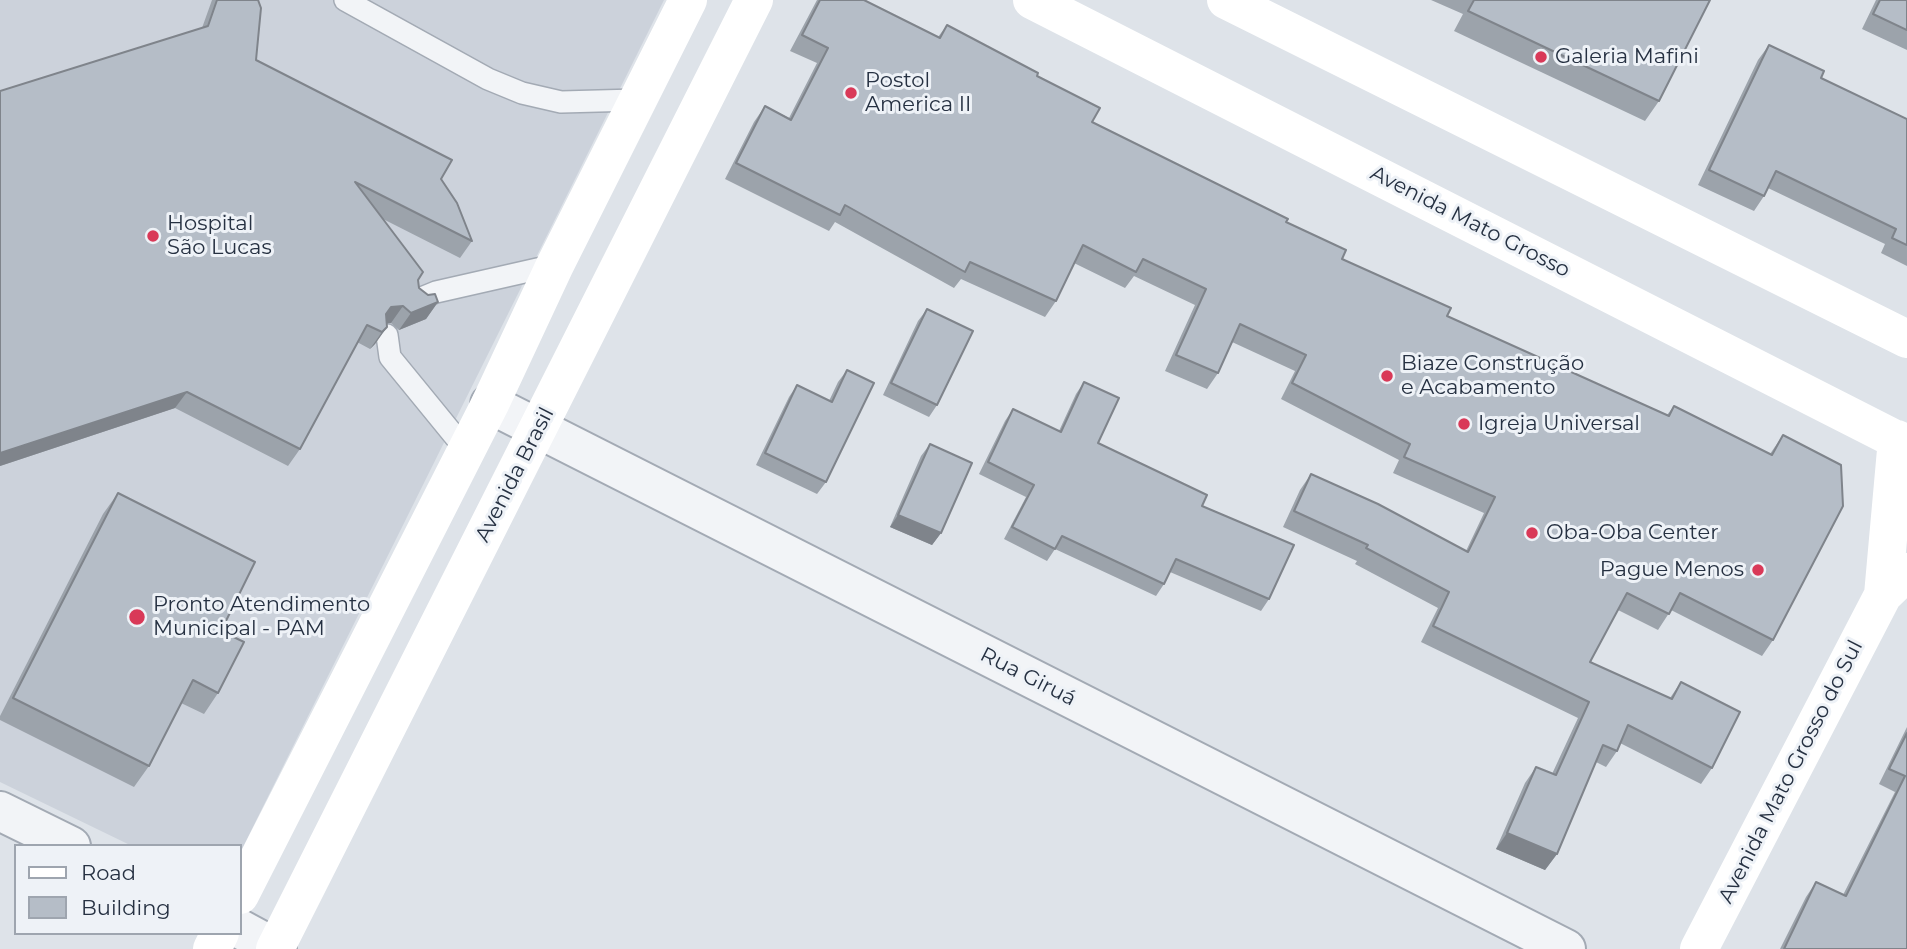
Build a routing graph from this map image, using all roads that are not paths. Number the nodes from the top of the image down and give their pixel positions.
1 (345, 0) edge
2 (688, 0) edge
3 (754, 0) edge
4 (1032, 0) edge
5 (1226, 0) edge
6 (636, 100) junction
7 (555, 265) junction
8 (419, 299) edge
9 (387, 335) edge
10 (1907, 339) edge
11 (490, 404) junction
12 (538, 429) junction
13 (1902, 442) edge
14 (467, 450) junction
15 (1895, 584) edge
16 (0, 811) edge
17 (67, 844) edge
18 (242, 891) edge
19 (242, 930) edge
20 (276, 949) edge
21 (1566, 949) edge
22 (1699, 949) edge

1 - 6 lane
2 - 6 street
3 - 12 street, Avenida Brasil
4 - 13 street, Avenida Mato Grosso
5 - 10 street
6 - 7 street
7 - 8 lane
7 - 11 street
9 - 14 lane
11 - 12 street, Rua Giruá
11 - 14 street
12 - 20 street, Avenida Brasil
12 - 21 street, Rua Giruá
13 - 15 street
14 - 18 street
15 - 22 street, Avenida Mato Grosso do Sul
16 - 17 street
19 - 20 street

